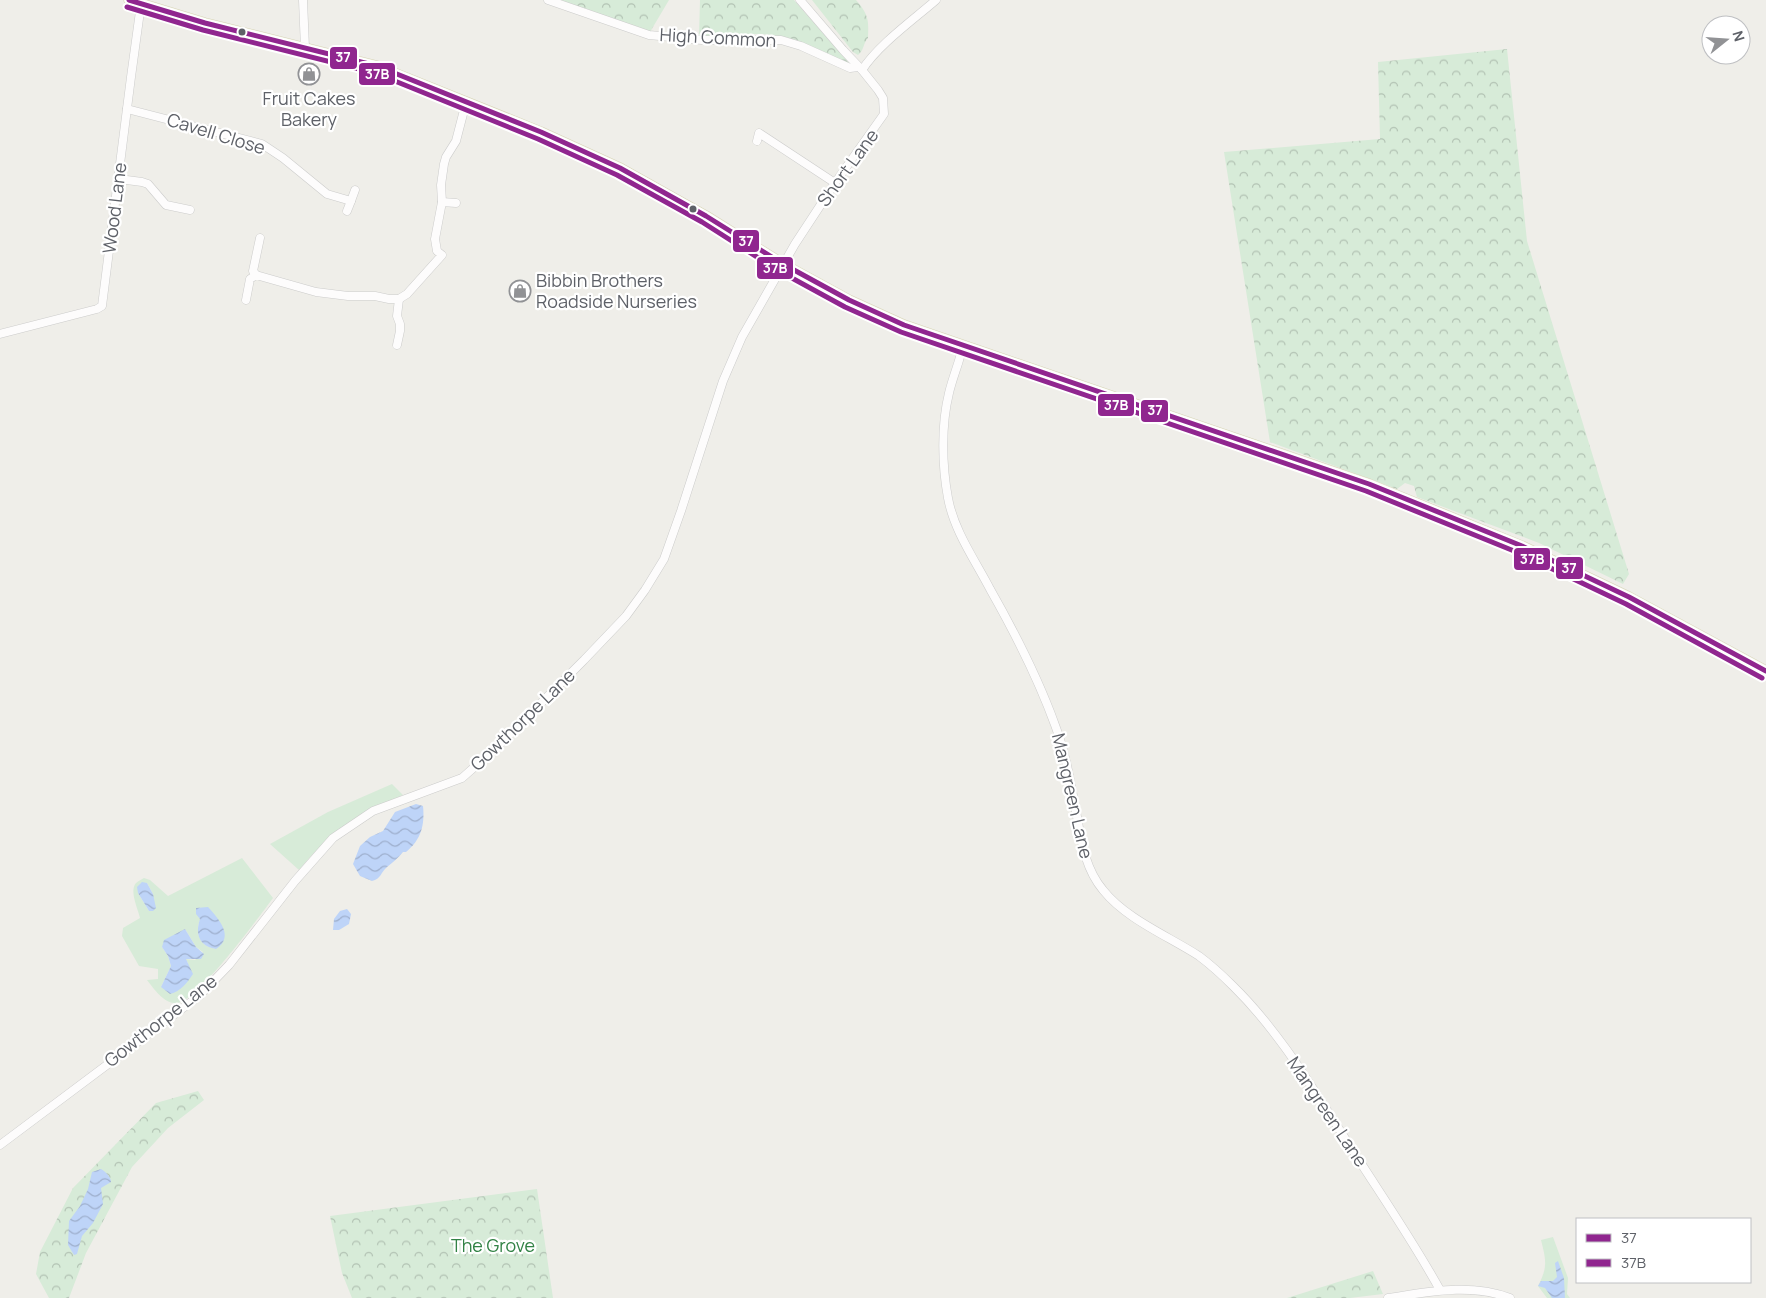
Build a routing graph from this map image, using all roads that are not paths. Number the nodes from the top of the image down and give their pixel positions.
1 (129, 0) edge
2 (303, 0) edge
3 (548, 0) edge
4 (800, 0) edge
5 (936, 0) edge
6 (141, 4) junction
7 (305, 48) junction
8 (860, 68) junction
9 (469, 103) junction
10 (127, 109) junction
11 (758, 124) dead end
12 (119, 179) junction
13 (835, 183) junction
14 (355, 190) dead end
15 (351, 201) junction
16 (442, 202) junction
17 (456, 203) dead end
18 (190, 210) dead end
19 (347, 211) dead end
20 (260, 238) dead end
21 (783, 264) junction
22 (256, 275) junction
23 (399, 299) junction
24 (246, 300) dead end
25 (0, 334) edge
26 (963, 345) junction
27 (397, 346) dead end
28 (1766, 670) edge
29 (0, 1146) edge
30 (1440, 1290) junction
31 (1388, 1298) edge
32 (1510, 1298) edge

1 - 6 main road
2 - 7 street
3 - 8 street, High Common
4 - 8 street, Short Lane
5 - 8 street
6 - 7 main road
6 - 10 street, Wood Lane
7 - 9 main road
8 - 13 street, Short Lane
9 - 16 street
9 - 21 main road
10 - 12 street, Wood Lane
10 - 15 street, Cavell Close
11 - 13 street
12 - 18 street
12 - 25 street, Wood Lane
13 - 21 street, Short Lane
14 - 15 street
15 - 19 street
16 - 17 street
16 - 23 street
20 - 22 street
21 - 26 main road
21 - 29 street, Gowthorpe Lane
22 - 23 street
22 - 24 street
23 - 27 street
26 - 28 main road
26 - 30 street, Mangreen Lane
30 - 31 street
30 - 32 street

